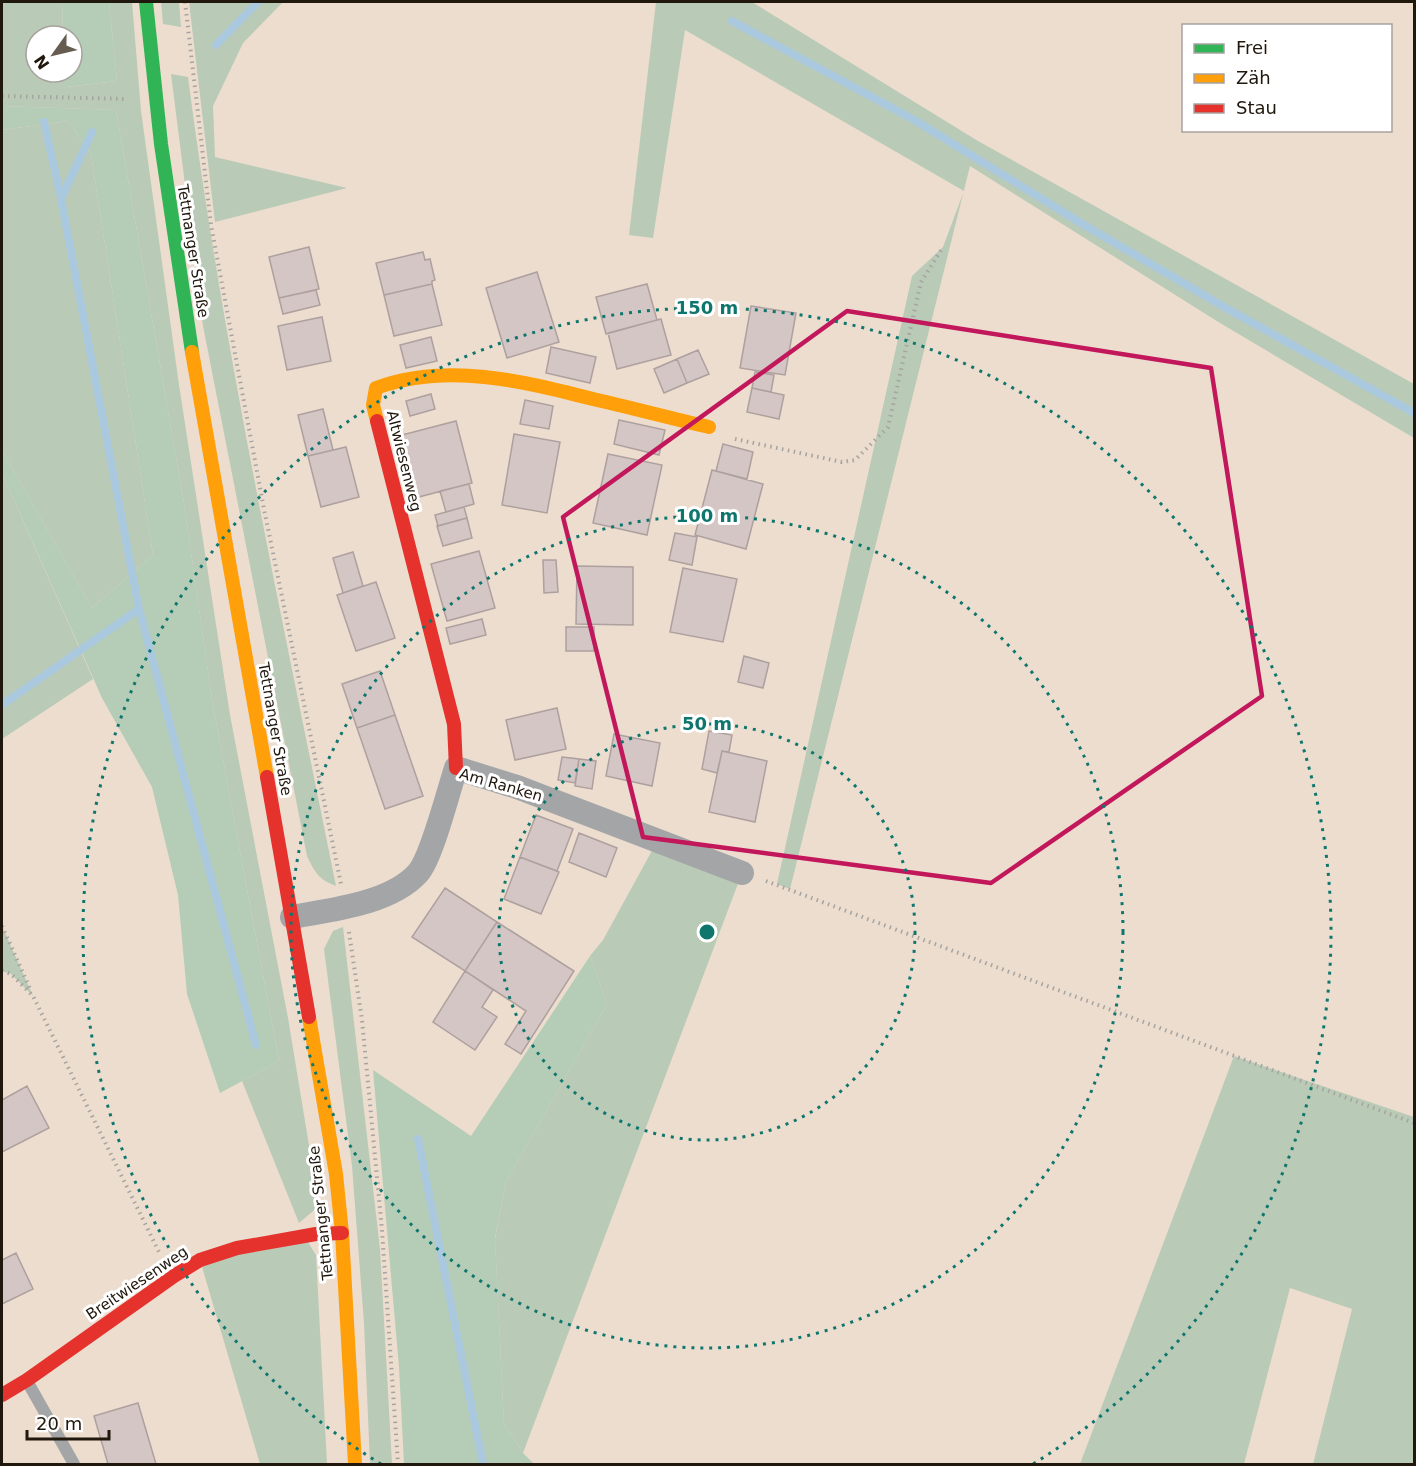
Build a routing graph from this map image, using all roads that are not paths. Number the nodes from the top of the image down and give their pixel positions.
1 (146, 2) edge
2 (709, 427) road end
3 (456, 768) junction
4 (742, 873) road end
5 (292, 916) junction
6 (342, 1233) junction
7 (27, 1380) junction
8 (2, 1395) edge
9 (74, 1464) edge
10 (355, 1464) edge

1 - 5 main road, Tettnanger Straße
2 - 3 main road, Altwiesenweg
3 - 4 street, Am Ranken
3 - 5 street, Am Ranken
5 - 6 main road, Tettnanger Straße
6 - 7 main road, Breitwiesenweg
6 - 10 main road, Tettnanger Straße
7 - 8 main road, Breitwiesenweg
7 - 9 lane

